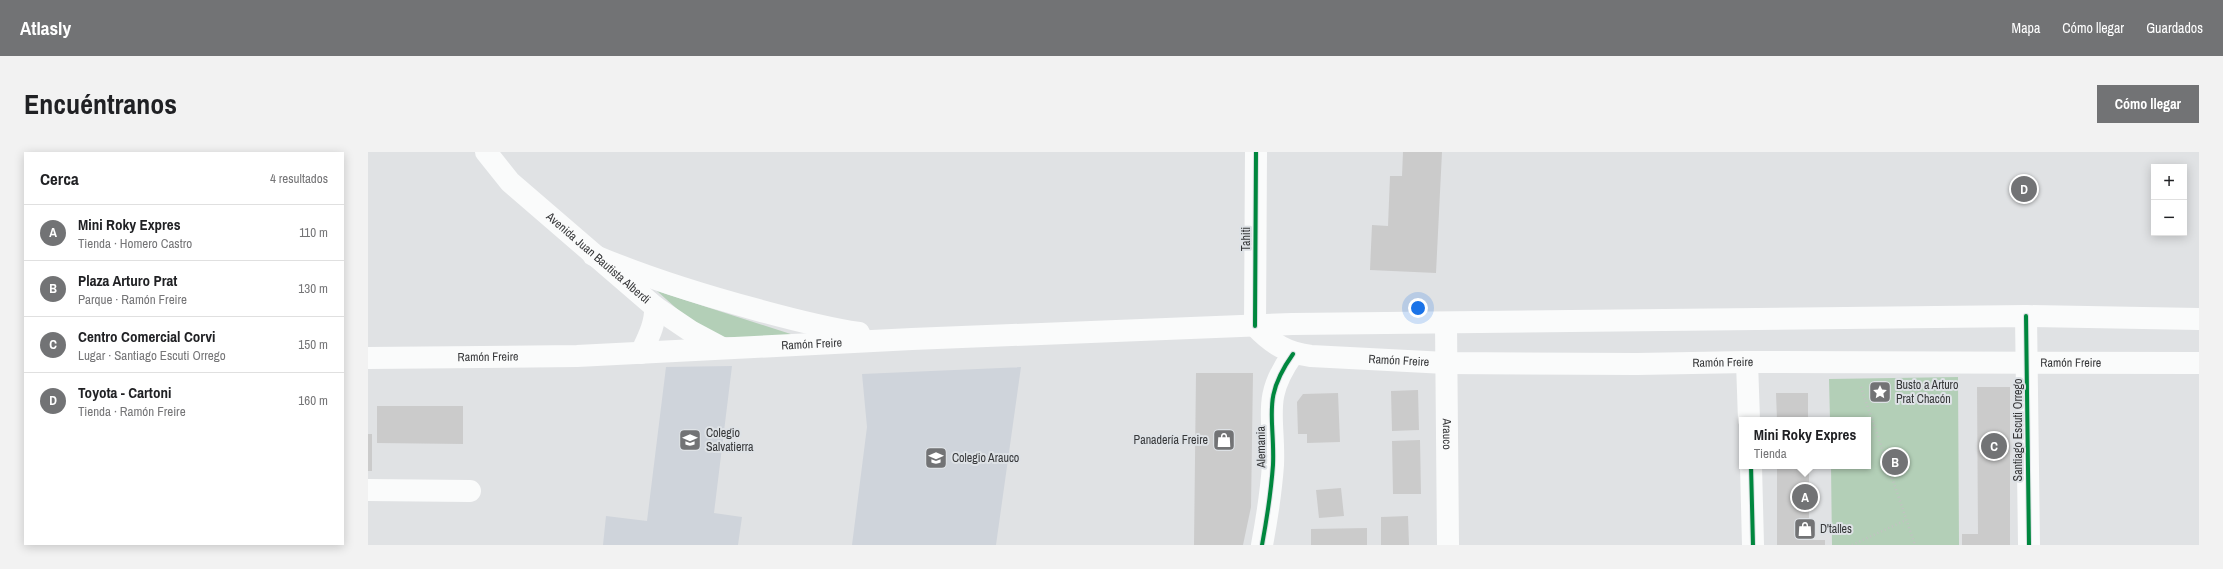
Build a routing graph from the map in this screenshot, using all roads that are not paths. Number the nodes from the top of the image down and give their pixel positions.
1 (486, 152) edge
2 (1256, 152) edge
3 (593, 255) junction
4 (655, 307) junction
5 (2026, 316) junction
6 (2199, 319) edge
7 (1334, 323) junction
8 (1446, 324) junction
9 (1255, 326) junction
10 (912, 339) junction
11 (724, 349) junction
12 (641, 353) junction
13 (1293, 354) junction
14 (368, 358) edge
15 (1748, 362) junction
16 (2028, 362) junction
17 (1446, 363) junction
18 (2199, 363) edge
19 (1749, 417) edge
20 (1751, 469) edge
21 (368, 490) edge
22 (470, 491) dead end
23 (1262, 545) edge
24 (1448, 545) edge
25 (1753, 545) edge
26 (2028, 545) edge

1 - 3 main road, Avenida Juan Bautista Alberdi
2 - 9 main road, Tahiti
3 - 4 main road, Avenida Juan Bautista Alberdi
3 - 10 main road
4 - 11 main road, Avenida Juan Bautista Alberdi
4 - 12 main road
5 - 6 main road, Ramón Freire
5 - 8 main road, Ramón Freire
5 - 16 main road, Santiago Escuti Orrego
7 - 8 main road, Ramón Freire
7 - 9 main road, Ramón Freire
7 - 13 main road, Alemania
8 - 17 main road, Arauco
9 - 10 main road, Ramón Freire
9 - 13 main road, Ramón Freire
10 - 11 main road, Ramón Freire
11 - 12 main road, Ramón Freire
12 - 14 main road, Ramón Freire
13 - 17 main road, Ramón Freire
13 - 23 main road, Alemania
15 - 16 main road, Ramón Freire
15 - 17 main road, Ramón Freire
15 - 19 main road
16 - 18 main road, Ramón Freire
16 - 26 main road, Santiago Escuti Orrego
17 - 24 main road, Arauco
20 - 25 main road
21 - 22 main road

